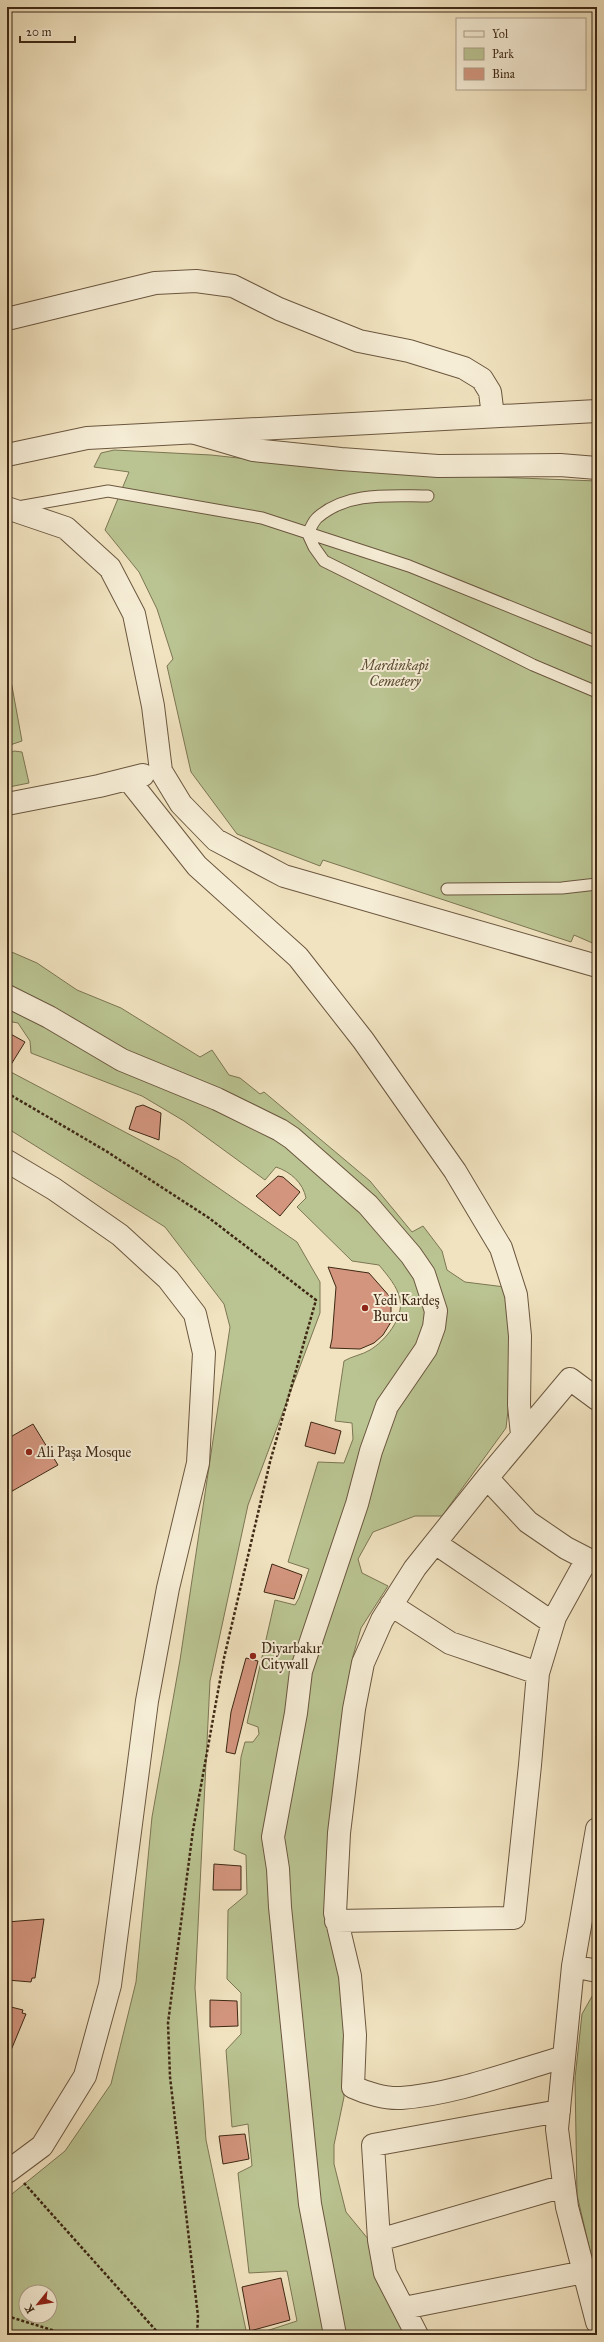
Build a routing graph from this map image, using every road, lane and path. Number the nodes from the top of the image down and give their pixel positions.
1 (7, 319) edge
2 (597, 411) edge
3 (493, 416) junction
4 (189, 431) junction
5 (7, 455) edge
6 (597, 468) edge
7 (428, 496) dead end
8 (9, 508) edge
9 (308, 534) junction
10 (597, 642) edge
11 (597, 692) edge
12 (160, 771) junction
13 (128, 779) junction
14 (7, 804) edge
15 (597, 884) edge
16 (447, 889) dead end
17 (597, 966) edge
18 (7, 996) edge
19 (7, 1093) edge
20 (7, 1161) edge
21 (597, 1399) edge
22 (522, 1435) junction
23 (486, 1478) junction
24 (435, 1543) junction
25 (592, 1562) edge
26 (391, 1605) junction
27 (553, 1623) junction
28 (538, 1673) junction
29 (597, 1832) edge
30 (336, 1921) junction
31 (573, 1966) junction
32 (597, 1971) edge
33 (564, 2057) junction
34 (559, 2111) junction
35 (9, 2170) edge
36 (564, 2186) junction
37 (379, 2240) junction
38 (584, 2272) junction
39 (404, 2308) junction
40 (7, 2316) edge
41 (597, 2322) edge
42 (68, 2335) edge
43 (160, 2335) edge
44 (197, 2335) edge
45 (335, 2335) edge
46 (417, 2335) edge

1 - 3 street
2 - 3 street
3 - 4 street
4 - 5 street
4 - 6 street
7 - 9 lane
8 - 9 lane
8 - 12 street
9 - 10 lane
9 - 11 lane
12 - 13 street
12 - 17 street
13 - 14 street
13 - 22 street
15 - 16 lane
18 - 45 street
19 - 44 path
20 - 35 street
21 - 22 street
22 - 23 street
23 - 24 street
23 - 25 street
24 - 26 street
24 - 27 street
25 - 27 street
26 - 28 street
26 - 30 street
27 - 28 street
28 - 30 street
29 - 31 street
30 - 33 street
31 - 32 street
31 - 33 street
33 - 34 street
34 - 36 street
34 - 37 street
35 - 43 path
36 - 37 street
36 - 38 street
37 - 39 street
38 - 39 street
38 - 41 street
39 - 46 street
40 - 42 path

